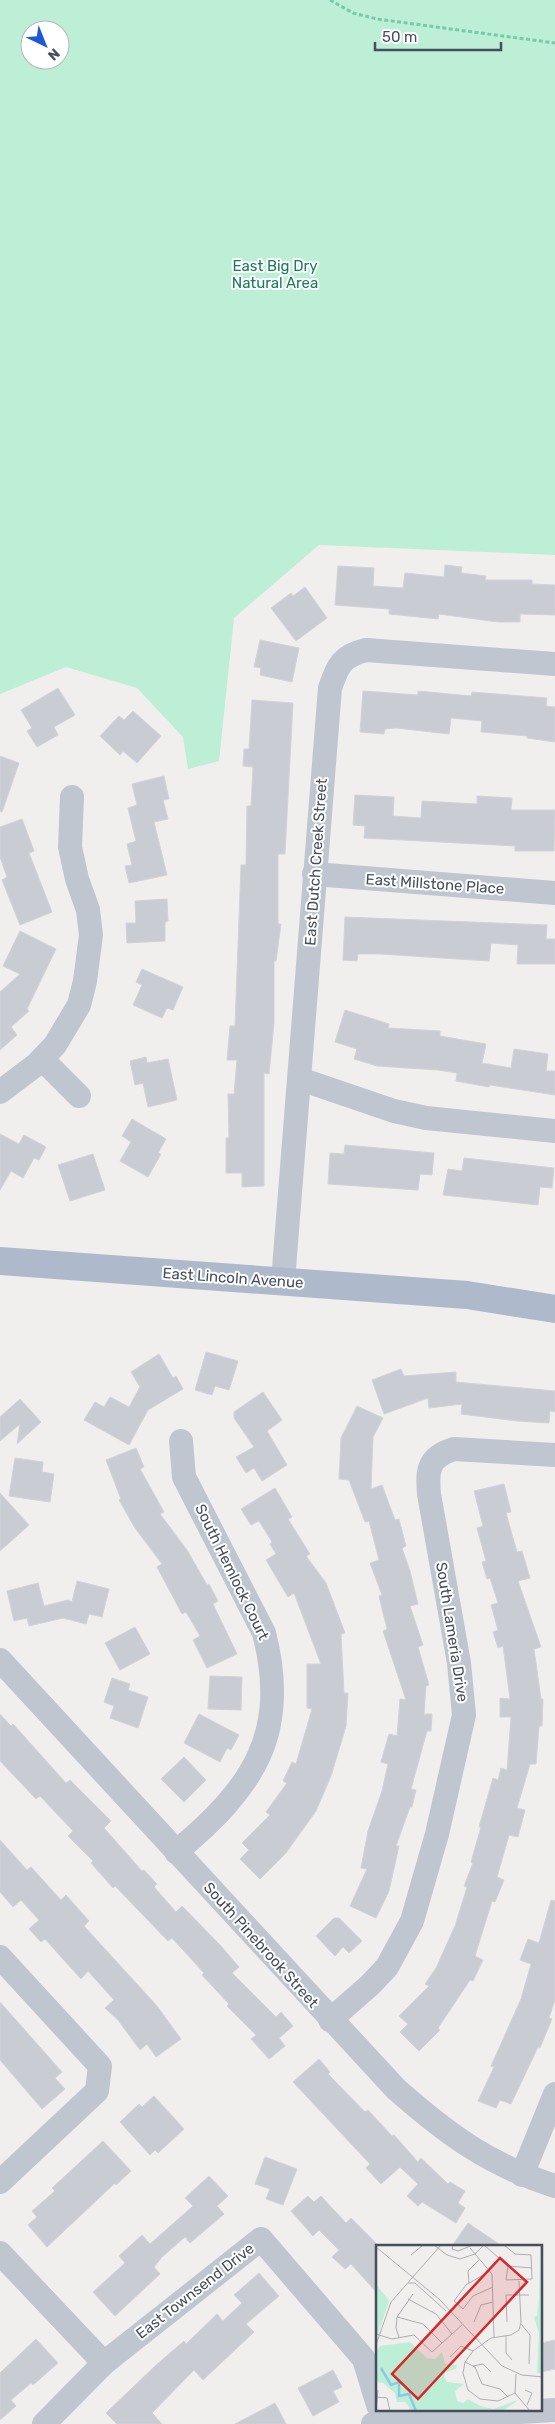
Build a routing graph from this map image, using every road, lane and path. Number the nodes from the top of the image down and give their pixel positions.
1 (330, 0) edge
2 (555, 44) edge
3 (555, 664) edge
4 (72, 797) dead end
5 (314, 874) junction
6 (555, 893) edge
7 (42, 1059) junction
8 (300, 1078) junction
9 (0, 1092) edge
10 (79, 1096) dead end
11 (555, 1131) edge
12 (0, 1261) edge
13 (283, 1281) junction
14 (555, 1294) edge
15 (467, 1295) junction
16 (555, 1308) edge
17 (181, 1440) dead end
18 (555, 1455) edge
19 (0, 1660) edge
20 (176, 1852) junction
21 (0, 1956) edge
22 (330, 2020) junction
23 (555, 2094) edge
24 (522, 2175) junction
25 (0, 2182) edge
26 (555, 2186) edge
27 (0, 2252) edge
28 (104, 2363) junction
29 (376, 2407) edge
30 (542, 2410) edge
31 (555, 2410) edge
32 (484, 2412) edge
33 (378, 2415) edge
34 (44, 2424) edge

1 - 2 path
3 - 5 street, East Dutch Creek Street
4 - 7 street
5 - 6 street, East Millstone Place
5 - 8 street, East Dutch Creek Street
7 - 9 street
7 - 10 street
8 - 11 street
8 - 13 street, East Dutch Creek Street
12 - 13 main road, East Lincoln Avenue
13 - 15 main road, East Lincoln Avenue
14 - 15 main road, East Lincoln Avenue
15 - 16 main road, East Lincoln Avenue
17 - 20 street, South Hemlock Court
18 - 22 street, South Lameria Drive
19 - 20 street, South Pinebrook Street
20 - 22 street, South Pinebrook Street
21 - 25 street
22 - 24 street, South Pinebrook Street
23 - 24 street
24 - 26 street, South Pinebrook Street
27 - 28 street
28 - 29 street, East Townsend Drive
28 - 34 street, East Townsend Drive
30 - 31 street
32 - 33 street

